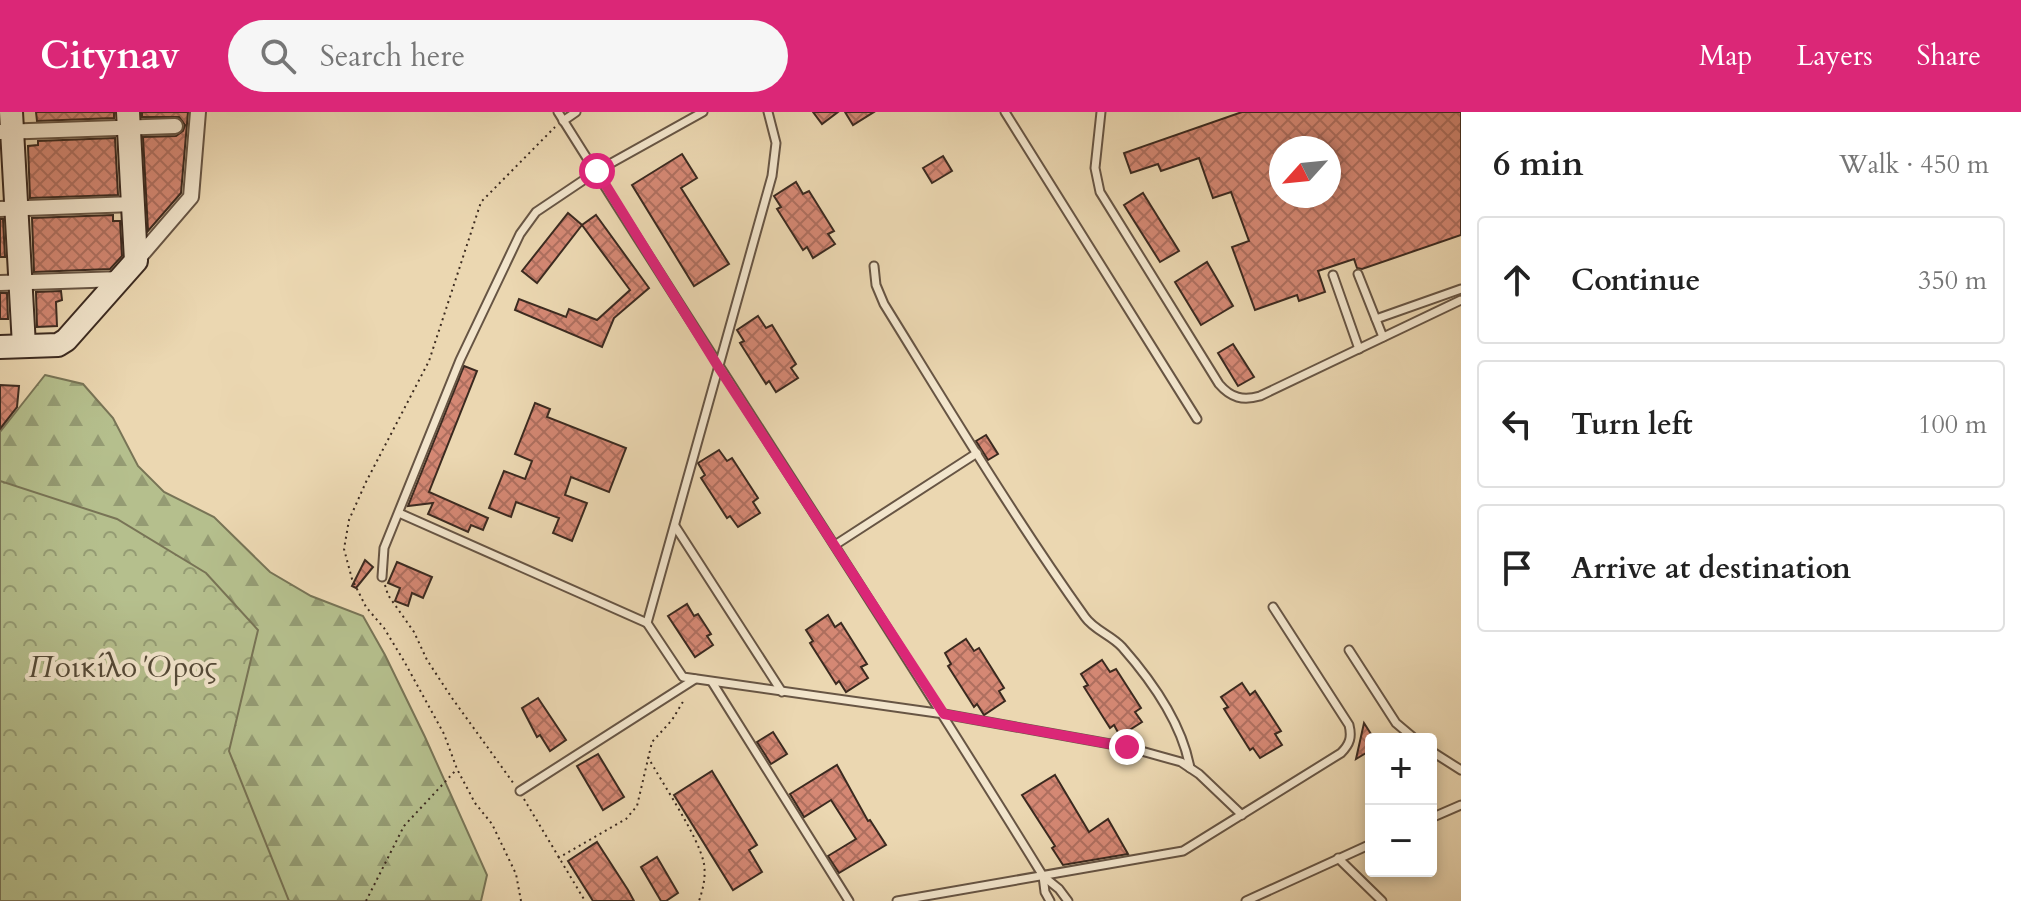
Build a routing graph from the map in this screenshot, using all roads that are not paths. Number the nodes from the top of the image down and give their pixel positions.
1 (198, 112) edge
2 (558, 112) edge
3 (576, 112) edge
4 (703, 112) edge
5 (768, 112) edge
6 (1005, 112) edge
7 (1101, 112) edge
8 (129, 120) edge
9 (563, 121) junction
10 (8, 125) edge
11 (175, 126) dead end
12 (597, 171) junction
13 (133, 204) junction
14 (8, 209) edge
15 (136, 261) junction
16 (874, 266) dead end
17 (1358, 274) dead end
18 (1333, 275) dead end
19 (121, 279) junction
20 (10, 283) edge
21 (1461, 289) edge
22 (1461, 300) edge
23 (1376, 319) junction
24 (1383, 337) junction
25 (24, 346) junction
26 (0, 347) edge
27 (1359, 349) junction
28 (719, 368) junction
29 (1197, 419) dead end
30 (977, 453) junction
31 (399, 513) junction
32 (674, 526) junction
33 (835, 545) junction
34 (382, 577) road end
35 (1273, 607) dead end
36 (647, 623) junction
37 (1349, 650) dead end
38 (695, 679) junction
39 (712, 682) junction
40 (782, 692) junction
41 (944, 714) junction
42 (1408, 733) edge
43 (1437, 755) edge
44 (1190, 768) junction
45 (1460, 768) edge
46 (520, 791) road end
47 (1461, 805) edge
48 (1242, 815) junction
49 (1437, 815) edge
50 (1365, 847) edge
51 (1338, 858) junction
52 (1043, 876) junction
53 (849, 901) edge
54 (897, 901) edge
55 (1050, 901) edge
56 (1068, 901) edge
57 (1246, 901) edge
58 (1382, 901) edge

1 - 15 street
2 - 9 lane
3 - 9 lane
4 - 12 lane
5 - 28 lane
6 - 29 lane
7 - 27 lane
8 - 10 street
8 - 11 street
8 - 13 street
9 - 12 lane
10 - 14 street
12 - 28 lane
12 - 31 lane
13 - 14 street
13 - 15 street
14 - 20 street
15 - 19 street
16 - 30 lane
17 - 23 lane
18 - 27 lane
19 - 20 street
19 - 25 street
20 - 25 street
21 - 23 lane
22 - 24 lane
23 - 24 lane
24 - 27 lane
25 - 26 street
28 - 32 lane
28 - 33 lane
30 - 33 lane
30 - 44 lane
31 - 34 lane
31 - 36 lane
32 - 36 lane
32 - 40 lane
33 - 41 lane
35 - 48 lane
36 - 38 lane
37 - 42 lane
38 - 39 lane
38 - 46 lane
39 - 40 lane
39 - 53 lane
40 - 41 lane
41 - 44 lane
41 - 52 lane
43 - 45 lane
44 - 48 lane
47 - 49 lane
48 - 52 lane
50 - 51 lane
51 - 57 lane
51 - 58 lane
52 - 54 lane
52 - 55 lane
52 - 56 lane

